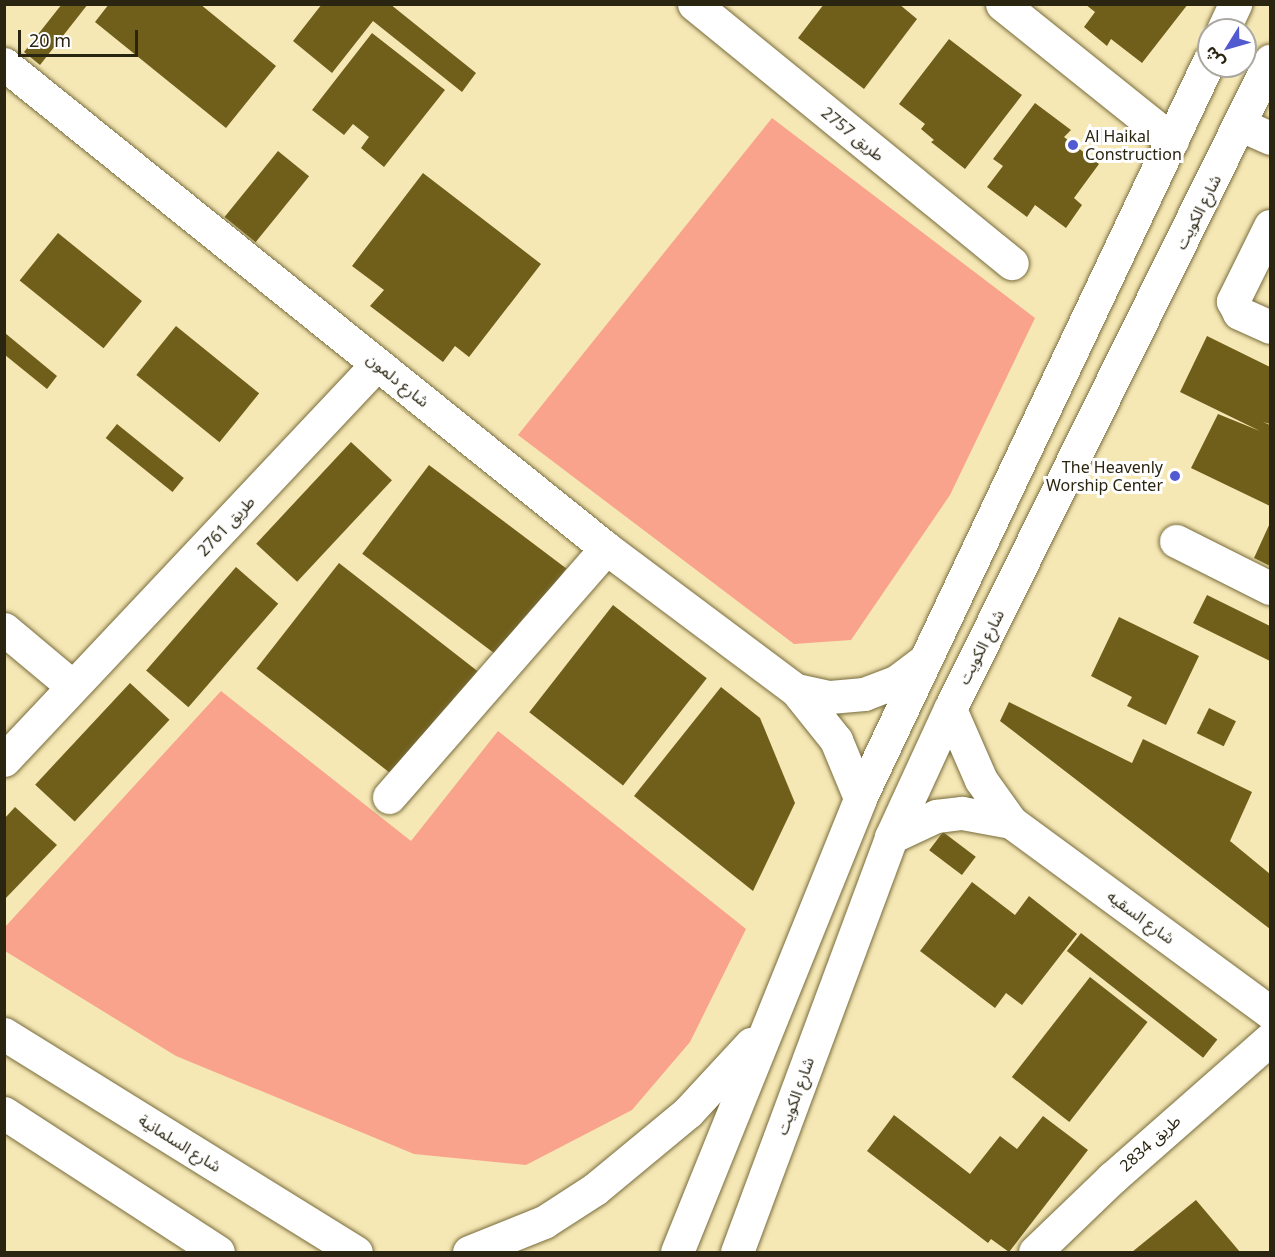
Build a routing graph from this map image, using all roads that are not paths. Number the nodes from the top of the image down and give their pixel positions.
1 (694, 4) edge
2 (1002, 4) edge
3 (1235, 4) edge
4 (1229, 18) edge
5 (1270, 61) edge
6 (4, 64) edge
7 (1201, 78) edge
8 (1256, 131) edge
9 (1172, 140) junction
10 (1270, 226) edge
11 (1012, 263) dead end
12 (1270, 327) edge
13 (377, 364) junction
14 (1176, 541) dead end
15 (606, 548) junction
16 (1270, 588) edge
17 (4, 629) edge
18 (4, 655) edge
19 (923, 662) junction
20 (796, 690) junction
21 (64, 693) junction
22 (950, 709) junction
23 (7, 753) edge
24 (389, 797) dead end
25 (860, 798) junction
26 (1011, 822) junction
27 (891, 837) junction
28 (1270, 1012) edge
29 (769, 1022) junction
30 (4, 1034) edge
31 (1270, 1039) edge
32 (4, 1113) edge
33 (739, 1249) edge
34 (218, 1252) edge
35 (356, 1252) edge
36 (469, 1252) edge
37 (676, 1252) edge
38 (1035, 1252) edge

1 - 11 main road, طريق 2757
2 - 9 main road
3 - 4 main road
5 - 8 main road, شارع الكويت
6 - 13 main road, شارع دلمون
7 - 9 main road
8 - 22 main road, شارع الكويت
9 - 19 main road
10 - 12 main road
13 - 15 main road, شارع دلمون
13 - 21 main road, طريق 2761
14 - 16 main road
15 - 20 main road, شارع دلمون
15 - 24 main road
17 - 21 main road
18 - 21 main road
19 - 20 main road, شارع دلمون
19 - 25 main road
20 - 25 main road, شارع دلمون
21 - 23 main road, طريق 2761
22 - 26 main road, شارع السقيه
22 - 27 main road, شارع الكويت
25 - 29 main road
26 - 27 main road, شارع السقيه
26 - 28 main road, شارع السقيه
27 - 33 main road, شارع الكويت
29 - 36 main road
29 - 37 main road
30 - 35 main road, شارع السلمانية
31 - 38 main road, طريق 2834
32 - 34 main road

